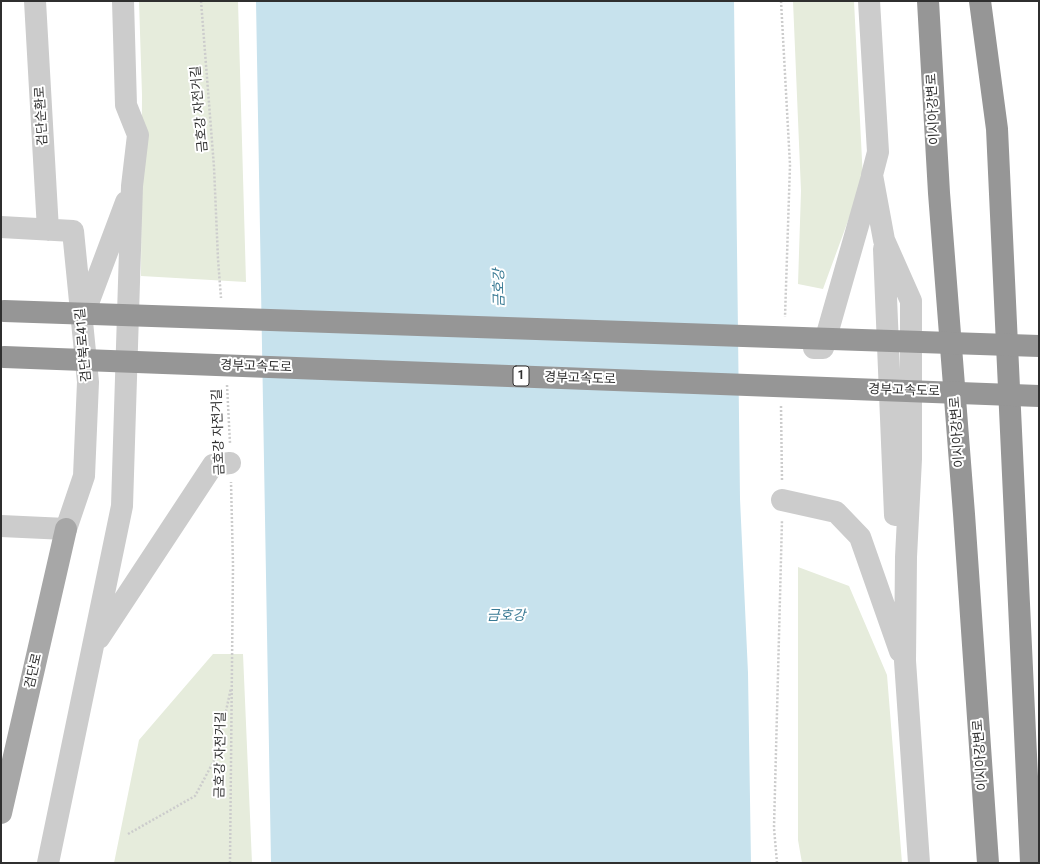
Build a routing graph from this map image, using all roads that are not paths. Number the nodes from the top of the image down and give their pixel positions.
1 (35, 1) edge
2 (123, 1) edge
3 (869, 1) edge
4 (928, 1) edge
5 (980, 1) edge
6 (872, 175) junction
7 (132, 186) junction
8 (1, 227) edge
9 (48, 230) junction
10 (2, 311) edge
11 (82, 319) junction
12 (1039, 346) edge
13 (784, 348) road end
14 (2, 357) edge
15 (1039, 396) edge
16 (230, 463) road end
17 (782, 500) road end
18 (1, 526) edge
19 (66, 529) junction
20 (92, 647) junction
21 (905, 662) junction
22 (1, 813) edge
23 (48, 863) edge
24 (919, 863) edge
25 (988, 863) edge
26 (1031, 863) edge

1 - 9 street, 검단순환로
2 - 7 street
3 - 6 street
4 - 25 highway, 이시아강변로
5 - 26 highway
6 - 13 street
6 - 21 street
7 - 11 street
7 - 20 street
8 - 9 street, 검단북로41길
9 - 11 street, 검단북로41길
10 - 12 highway, bridge
11 - 19 street, 검단북로41길
14 - 15 highway, 경부고속도로 / 1, bridge
16 - 20 street
17 - 21 street
18 - 19 street
19 - 22 main road, 검단로
20 - 23 street
21 - 24 street

